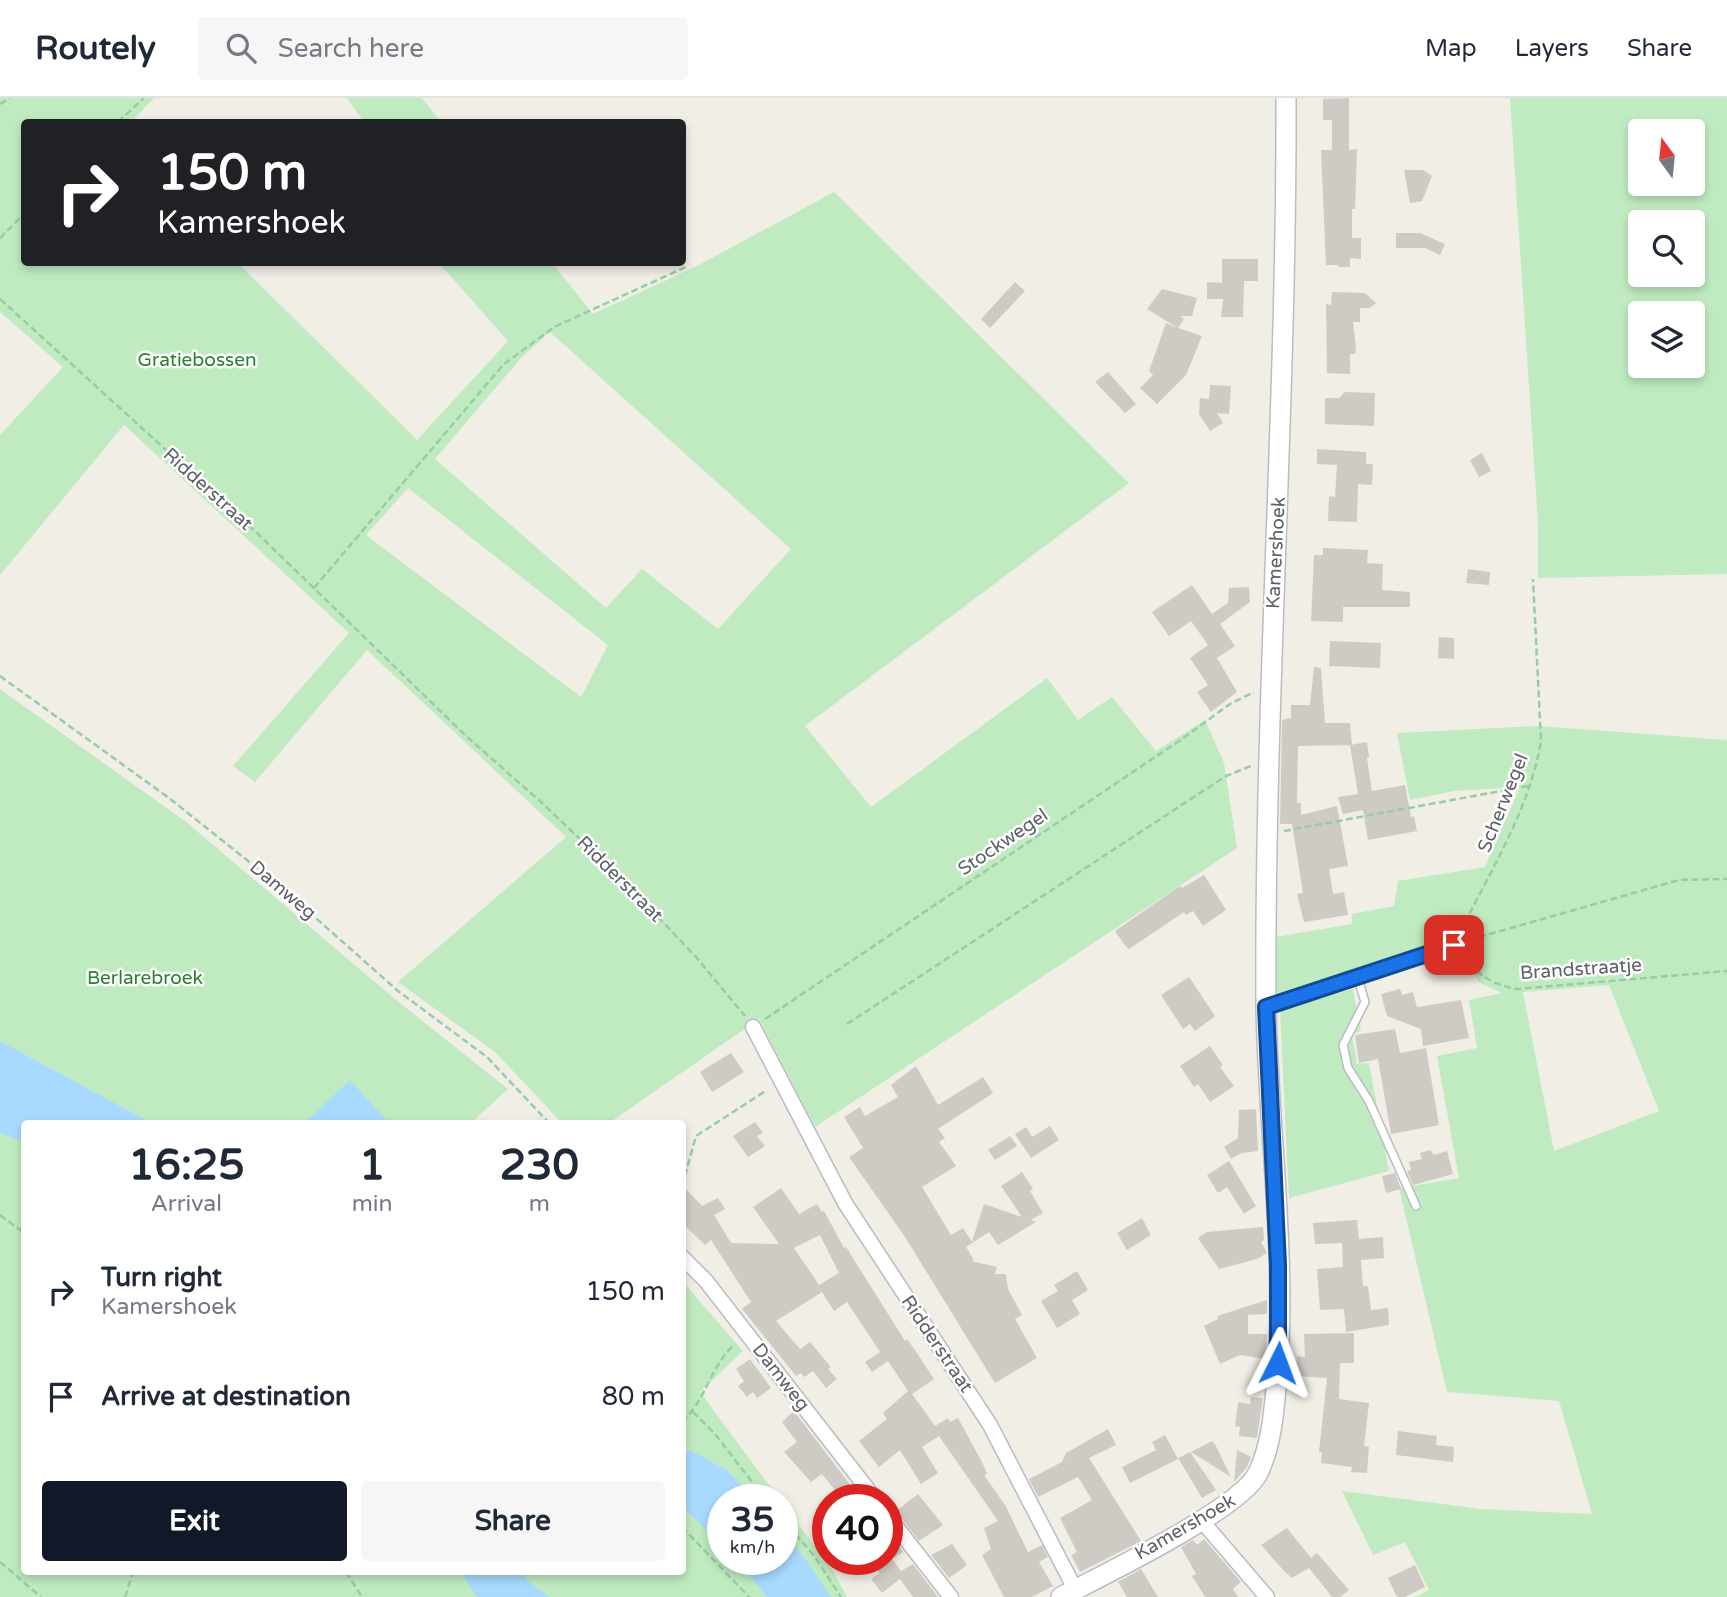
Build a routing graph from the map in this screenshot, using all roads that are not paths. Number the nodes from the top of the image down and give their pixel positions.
1 (1286, 98) edge
2 (1454, 945) road end
3 (1358, 979) junction
4 (1266, 1007) junction
5 (753, 1027) road end
6 (1416, 1206) dead end
7 (686, 1261) edge
8 (864, 1484) edge
9 (1201, 1520) junction
10 (903, 1536) edge
11 (1068, 1593) edge
12 (951, 1597) edge
13 (1267, 1597) edge

1 - 4 street, Kamershoek
2 - 3 street
3 - 4 street
3 - 6 lane
4 - 9 street, Kamershoek
5 - 11 street, Ridderstraat
7 - 8 street, Damweg
9 - 11 street, Kamershoek
9 - 13 street
10 - 12 street

